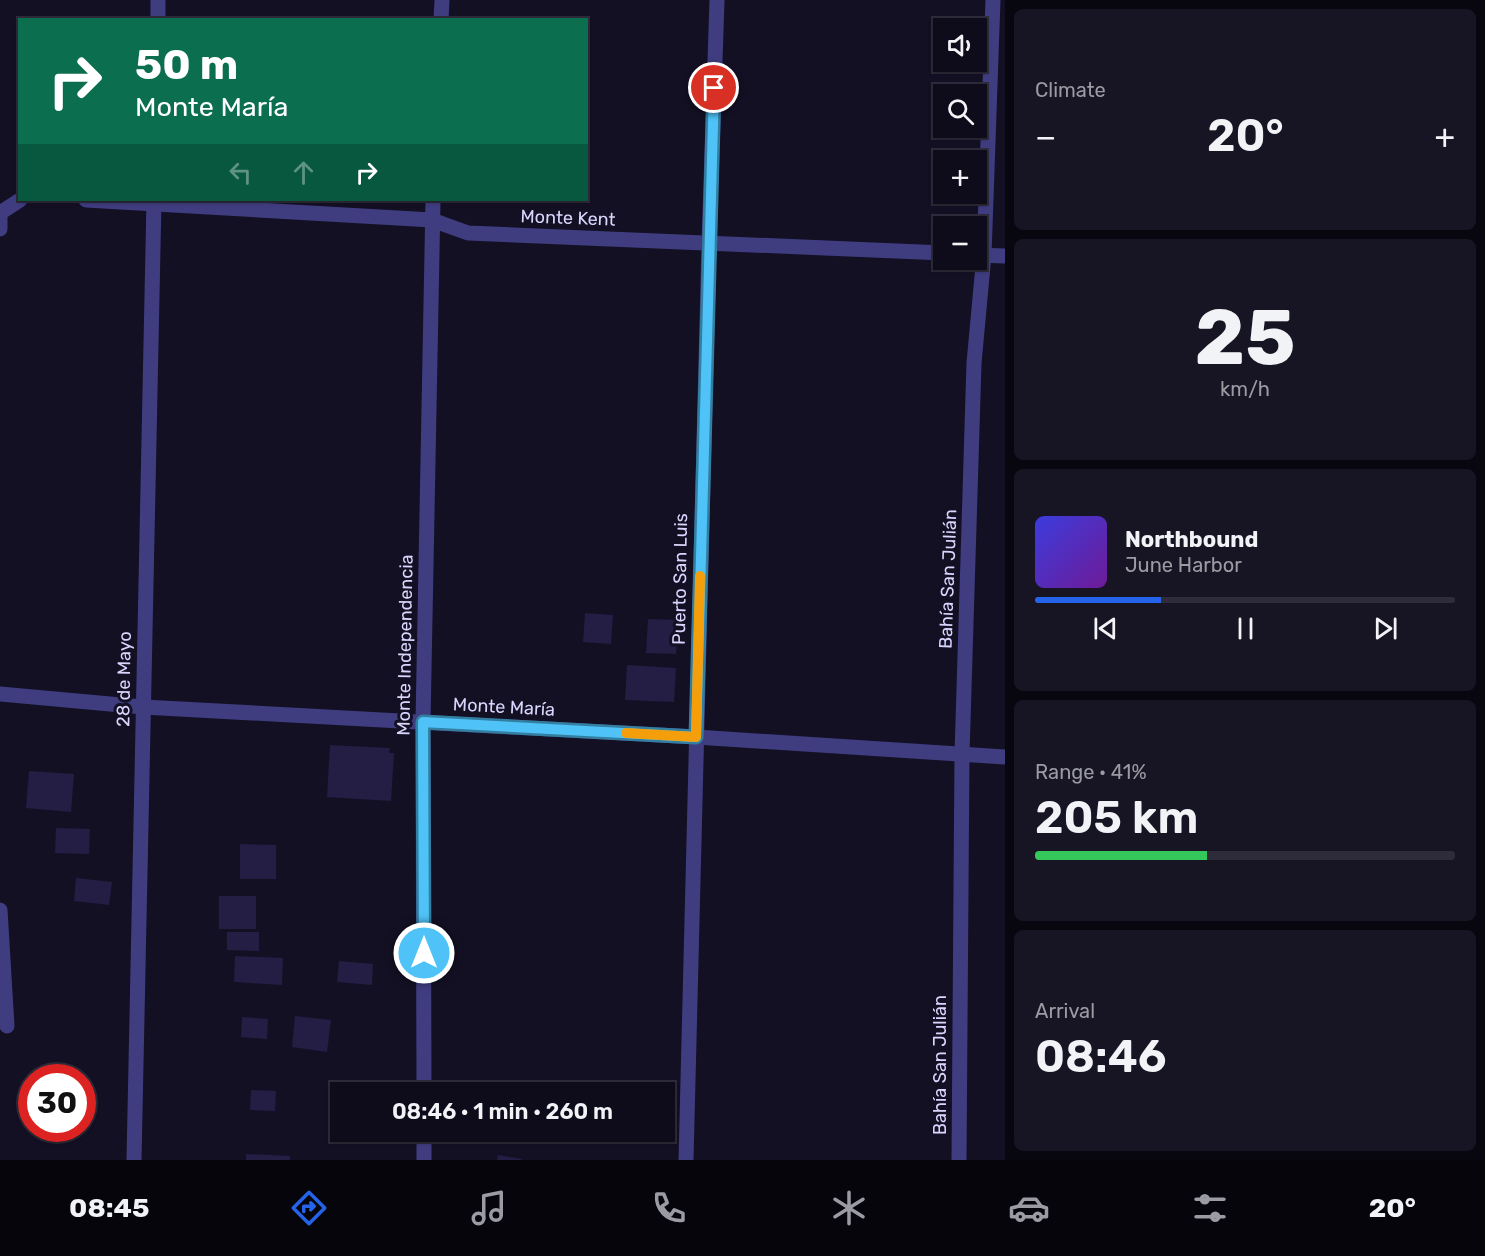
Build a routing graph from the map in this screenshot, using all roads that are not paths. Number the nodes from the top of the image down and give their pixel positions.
1 (158, 0) edge
2 (442, 0) edge
3 (717, 0) edge
4 (993, 0) edge
5 (158, 18) edge
6 (441, 18) edge
7 (19, 201) edge
8 (154, 201) edge
9 (433, 201) edge
10 (982, 216) edge
11 (432, 220) junction
12 (0, 229) edge
13 (709, 243) junction
14 (933, 253) edge
15 (987, 255) edge
16 (1005, 256) edge
17 (979, 270) edge
18 (0, 694) edge
19 (143, 707) junction
20 (423, 722) junction
21 (696, 737) junction
22 (962, 754) junction
23 (1005, 757) edge
24 (0, 910) edge
25 (7, 1026) dead end
26 (424, 1082) edge
27 (424, 1142) edge
28 (134, 1160) edge
29 (424, 1160) edge
30 (686, 1160) edge
31 (958, 1160) edge

1 - 5 street
2 - 6 street
3 - 13 street, Puerto San Luis
4 - 10 street, Bahía San Julián
7 - 12 street
8 - 11 street, Monte Kent
8 - 19 street, 28 de Mayo
9 - 11 street, Monte Independencia
11 - 13 street, Monte Kent
11 - 20 street, Monte Independencia
13 - 14 street, Monte Kent
13 - 21 street, Puerto San Luis
15 - 16 street
17 - 22 street, Bahía San Julián
18 - 19 street, Monte María
19 - 20 street, Monte María
19 - 28 street, 28 de Mayo
20 - 21 street, Monte María
20 - 26 street, Monte Independencia
21 - 22 street, Monte María
21 - 30 street, Puerto San Luis
22 - 23 street, Monte María
22 - 31 street, Bahía San Julián
24 - 25 street
27 - 29 street

